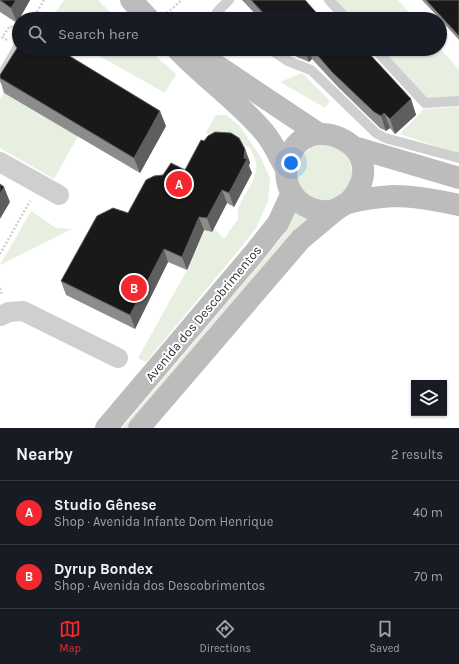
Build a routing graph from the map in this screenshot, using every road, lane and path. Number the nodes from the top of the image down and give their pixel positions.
1 (44, 0) edge
2 (131, 0) edge
3 (182, 0) edge
4 (229, 0) edge
5 (329, 0) edge
6 (36, 12) edge
7 (150, 12) edge
8 (165, 12) edge
9 (217, 12) edge
10 (340, 12) edge
11 (13, 56) edge
12 (183, 56) edge
13 (202, 56) edge
14 (280, 56) edge
15 (381, 56) edge
16 (0, 78) edge
17 (459, 101) edge
18 (319, 134) junction
19 (354, 147) junction
20 (459, 158) edge
21 (0, 162) edge
22 (286, 169) junction
23 (459, 178) edge
24 (40, 185) junction
25 (292, 193) junction
26 (59, 195) dead end
27 (459, 205) edge
28 (342, 206) junction
29 (0, 254) edge
30 (0, 316) edge
31 (118, 358) dead end
32 (106, 428) edge
33 (139, 428) edge

1 - 6 path
2 - 7 main road
3 - 8 path
4 - 9 lane
5 - 10 lane
11 - 16 lane
12 - 22 main road
13 - 18 main road
14 - 20 lane
15 - 17 lane
18 - 19 main road
18 - 22 main road
19 - 23 main road
19 - 28 main road
21 - 24 street
22 - 25 main road
24 - 26 street
24 - 29 path
25 - 28 main road
25 - 32 main road, Avenida dos Descobrimentos
27 - 28 main road
28 - 33 main road, Avenida dos Descobrimentos
30 - 31 street

